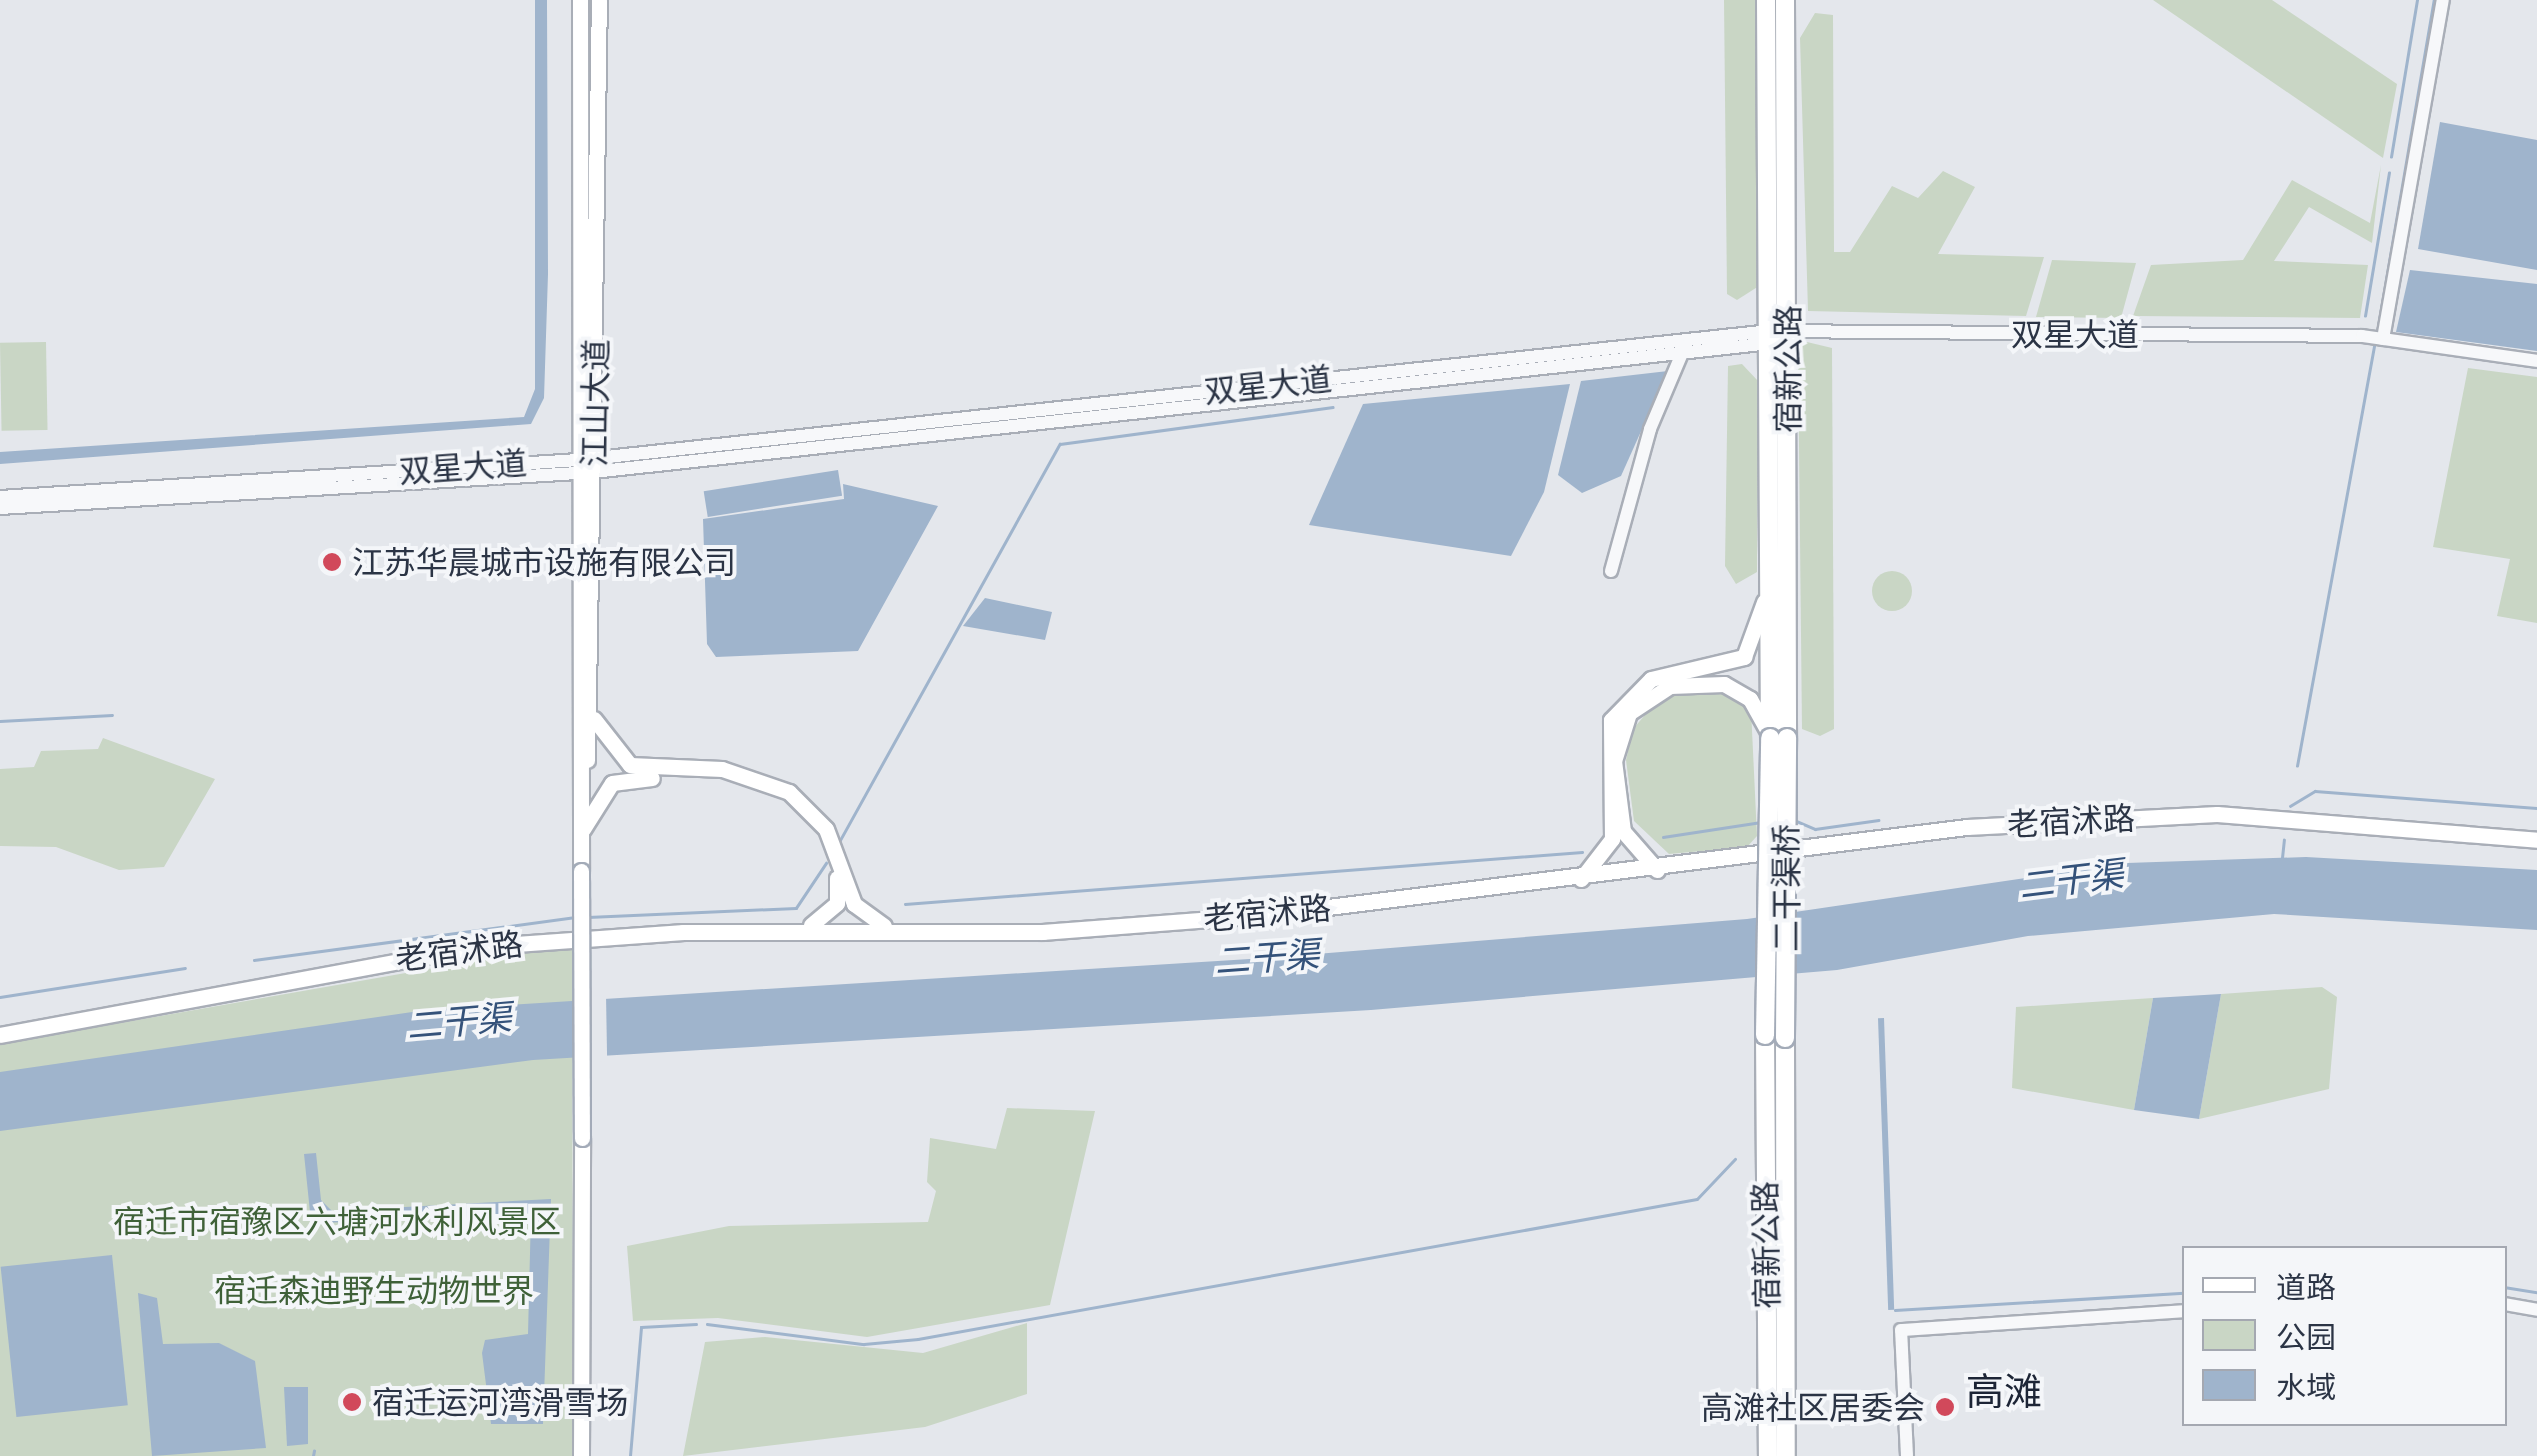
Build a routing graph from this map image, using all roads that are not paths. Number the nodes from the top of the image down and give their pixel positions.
1 (580, 0) edge
2 (599, 0) edge
3 (1766, 0) edge
4 (1785, 0) edge
5 (2443, 0) edge
6 (1780, 336) junction
7 (2378, 338) junction
8 (1686, 345) junction
9 (2537, 361) edge
10 (587, 466) junction
11 (0, 497) edge
12 (0, 508) edge
13 (1610, 571) dead end
14 (1769, 574) junction
15 (594, 719) junction
16 (1775, 737) junction
17 (579, 806) junction
18 (580, 837) junction
19 (2537, 840) edge
20 (1657, 870) junction
21 (1578, 880) junction
22 (840, 888) junction
23 (794, 929) junction
24 (870, 930) junction
25 (918, 933) junction
26 (1764, 1035) joint
27 (0, 1036) edge
28 (1785, 1038) joint
29 (2507, 1305) edge
30 (2537, 1310) edge
31 (2182, 1311) edge
32 (581, 1456) edge
33 (1768, 1456) edge
34 (1786, 1456) edge
35 (1906, 1456) edge

1 - 10 main road, 江山大道
2 - 10 main road, 江山大道
3 - 6 highway, 宿新公路
4 - 6 highway, 宿新公路
5 - 7 street
6 - 7 street, 双星大道
6 - 8 street, 双星大道
6 - 14 highway, 宿新公路
6 - 16 highway, 宿新公路
7 - 9 street, 双星大道
8 - 10 street, 双星大道
8 - 13 street
10 - 11 street, 双星大道
10 - 12 street, 双星大道
10 - 15 main road, 江山大道
10 - 17 main road, 江山大道
14 - 16 highway, 宿新公路
14 - 21 main road
15 - 17 main road, 江山大道
15 - 25 main road
16 - 20 main road
16 - 26 highway, 二干渠桥, bridge
16 - 28 highway, 二干渠桥, bridge
17 - 18 main road, 江山大道
18 - 22 main road
18 - 32 main road, 江山大道, bridge
19 - 20 main road, 老宿沭路
20 - 21 main road, 老宿沭路
21 - 25 main road, 老宿沭路
22 - 23 main road
22 - 24 main road
23 - 24 main road, 老宿沭路
23 - 27 main road, 老宿沭路
24 - 25 main road, 老宿沭路
26 - 33 highway, 宿新公路
28 - 34 highway, 宿新公路
29 - 30 street
31 - 35 street

